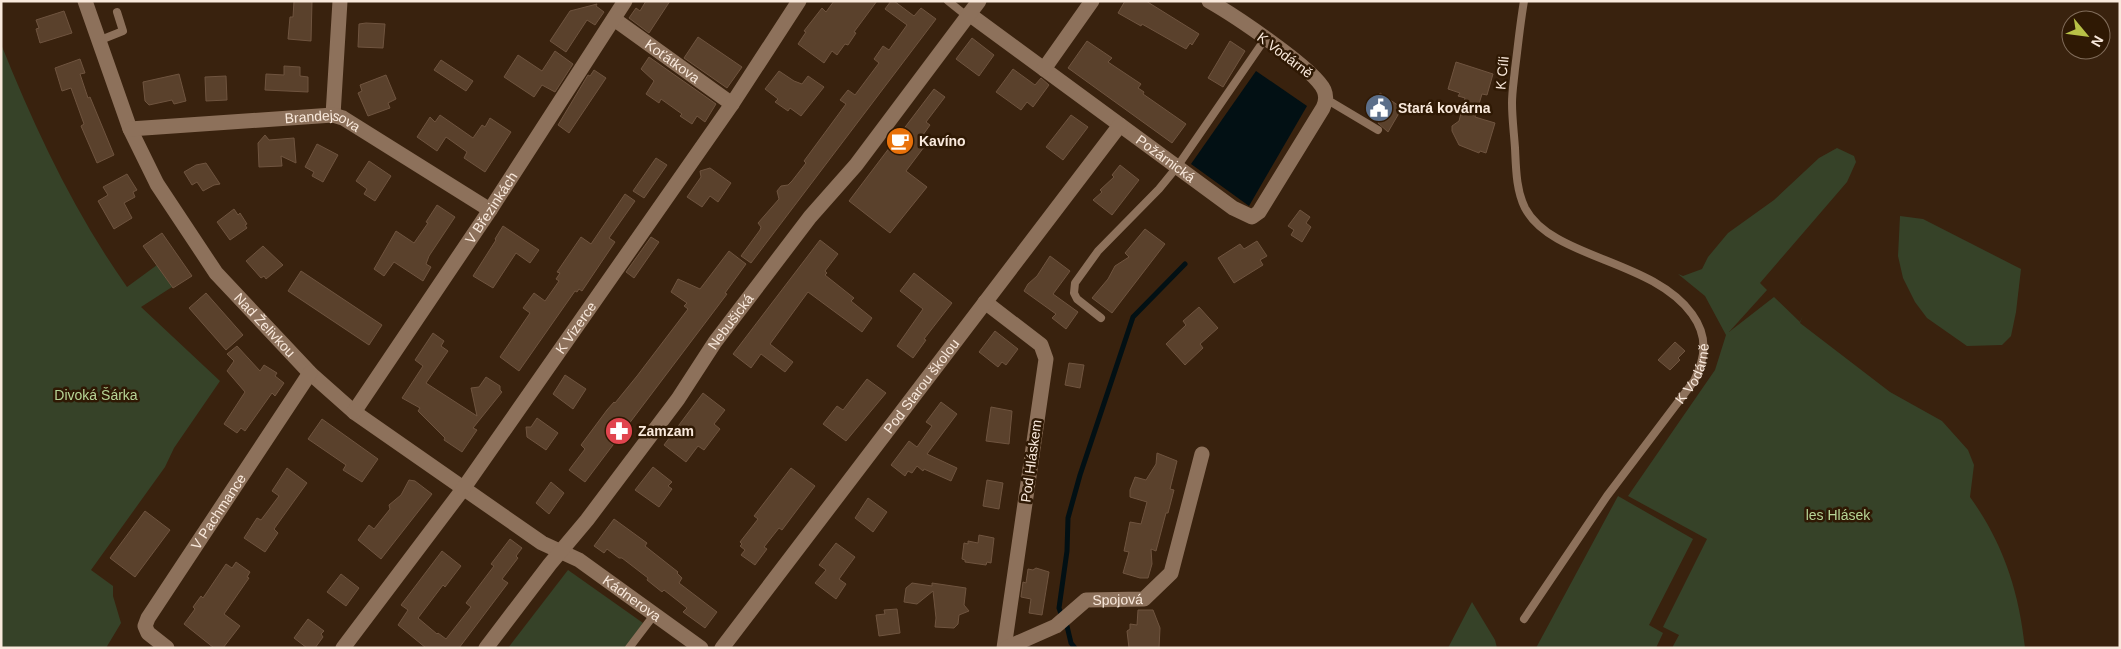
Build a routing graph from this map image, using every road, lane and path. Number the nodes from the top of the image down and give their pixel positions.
1 (85, 1) edge
2 (340, 1) edge
3 (625, 1) edge
4 (799, 1) edge
5 (948, 1) edge
6 (979, 1) edge
7 (1092, 1) edge
8 (1209, 1) edge
9 (1524, 1) edge
10 (117, 12) dead end
11 (969, 15) junction
12 (614, 19) junction
13 (1265, 39) junction
14 (98, 41) junction
15 (1044, 69) junction
16 (1326, 99) junction
17 (732, 104) junction
18 (333, 115) junction
19 (1120, 125) junction
20 (130, 129) junction
21 (1378, 130) dead end
22 (1177, 167) junction
23 (1516, 178) joint
24 (490, 210) junction
25 (985, 302) junction
26 (1101, 318) dead end
27 (310, 373) junction
28 (354, 412) junction
29 (1202, 454) dead end
30 (463, 489) junction
31 (561, 552) junction
32 (654, 616) junction
33 (1524, 618) dead end
34 (167, 648) edge
35 (343, 648) edge
36 (486, 648) edge
37 (630, 648) edge
38 (701, 648) edge
39 (722, 648) edge
40 (1005, 648) edge

1 - 14 street, Nad Želivkou
2 - 18 street
3 - 12 street, V Březinkách
4 - 17 street, K Vizerce
5 - 11 lane
6 - 11 street, Nebušická
7 - 15 street
8 - 13 street, K Vodárně
9 - 23 lane, K Cíli
10 - 14 lane
11 - 15 street, Požárnická
11 - 31 street, Nebušická
12 - 17 street, Koťátkova
12 - 24 street, V Březinkách
13 - 16 street, K Vodárně
13 - 22 lane
14 - 20 street, Nad Želivkou
15 - 19 street, Požárnická
16 - 21 lane
16 - 22 street, Požárnická
17 - 30 street, K Vizerce
18 - 20 street, Brandejsova
18 - 24 street, Brandejsova
19 - 22 street, Požárnická
19 - 25 street, Pod Starou školou
20 - 27 street, Nad Želivkou
22 - 26 lane
23 - 33 lane, K Vodárně
24 - 28 street, V Březinkách
25 - 39 street, Pod Starou školou
25 - 40 street, Pod Hláskem
27 - 28 street, Nad Želivkou
27 - 34 street, V Pachmance
28 - 30 street, Nad Želivkou
29 - 40 street, Spojová
30 - 31 street, Nad Želivkou
30 - 35 street, K Vizerce
31 - 32 street, Kádnerova
31 - 36 street, Nebušická
32 - 37 lane
32 - 38 street, Kádnerova

